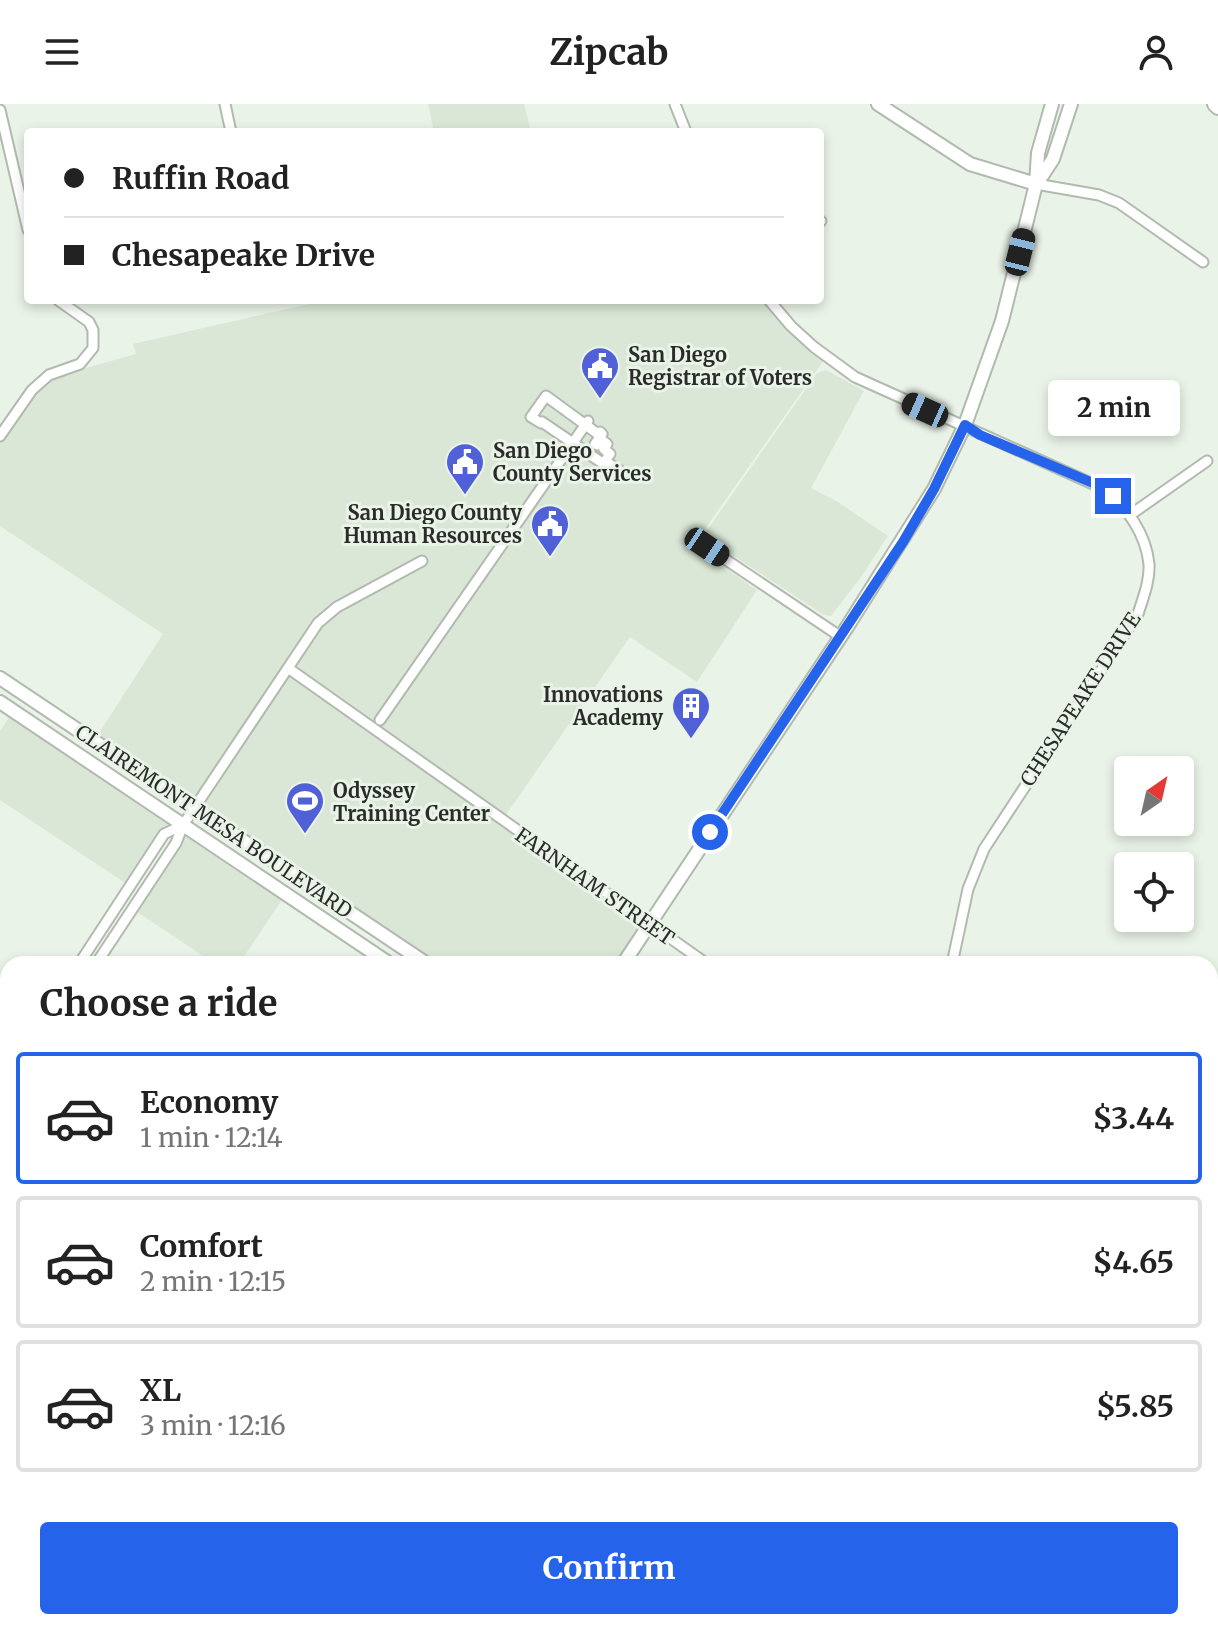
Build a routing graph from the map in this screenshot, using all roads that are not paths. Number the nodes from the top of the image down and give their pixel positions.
1 (225, 104) edge
2 (675, 104) edge
3 (878, 104) edge
4 (1052, 104) edge
5 (1071, 104) edge
6 (0, 110) edge
7 (230, 128) edge
8 (684, 128) edge
9 (1036, 184) junction
10 (24, 213) edge
11 (1203, 262) dead end
12 (64, 304) edge
13 (772, 304) edge
14 (586, 423) junction
15 (965, 425) junction
16 (0, 436) edge
17 (573, 443) junction
18 (1207, 461) dead end
19 (1130, 515) junction
20 (704, 545) dead end
21 (422, 561) dead end
22 (841, 637) junction
23 (288, 668) junction
24 (0, 678) edge
25 (0, 702) edge
26 (380, 720) dead end
27 (194, 809) junction
28 (183, 825) junction
29 (649, 924) junction
30 (84, 956) edge
31 (101, 956) edge
32 (378, 956) edge
33 (415, 956) edge
34 (628, 956) edge
35 (695, 956) edge
36 (952, 956) edge

1 - 7 street
2 - 8 street
3 - 9 main road
4 - 9 main road
5 - 9 main road
6 - 10 street
9 - 11 street
9 - 15 main road
12 - 16 street
13 - 15 street, CHESAPEAKE DRIVE
14 - 17 street
14 - 17 street
14 - 17 street
15 - 19 street, CHESAPEAKE DRIVE
15 - 22 main road
17 - 26 street
18 - 19 street
19 - 36 street, CHESAPEAKE DRIVE
20 - 22 street
21 - 23 street
22 - 29 main road
23 - 27 street
23 - 29 street, FARNHAM STREET
24 - 27 main road, CLAIREMONT MESA BOULEVARD
25 - 28 main road, CLAIREMONT MESA BOULEVARD
27 - 28 street
27 - 33 main road, CLAIREMONT MESA BOULEVARD
28 - 30 street
28 - 31 street
28 - 32 main road, CLAIREMONT MESA BOULEVARD
29 - 34 main road
29 - 35 street, FARNHAM STREET

